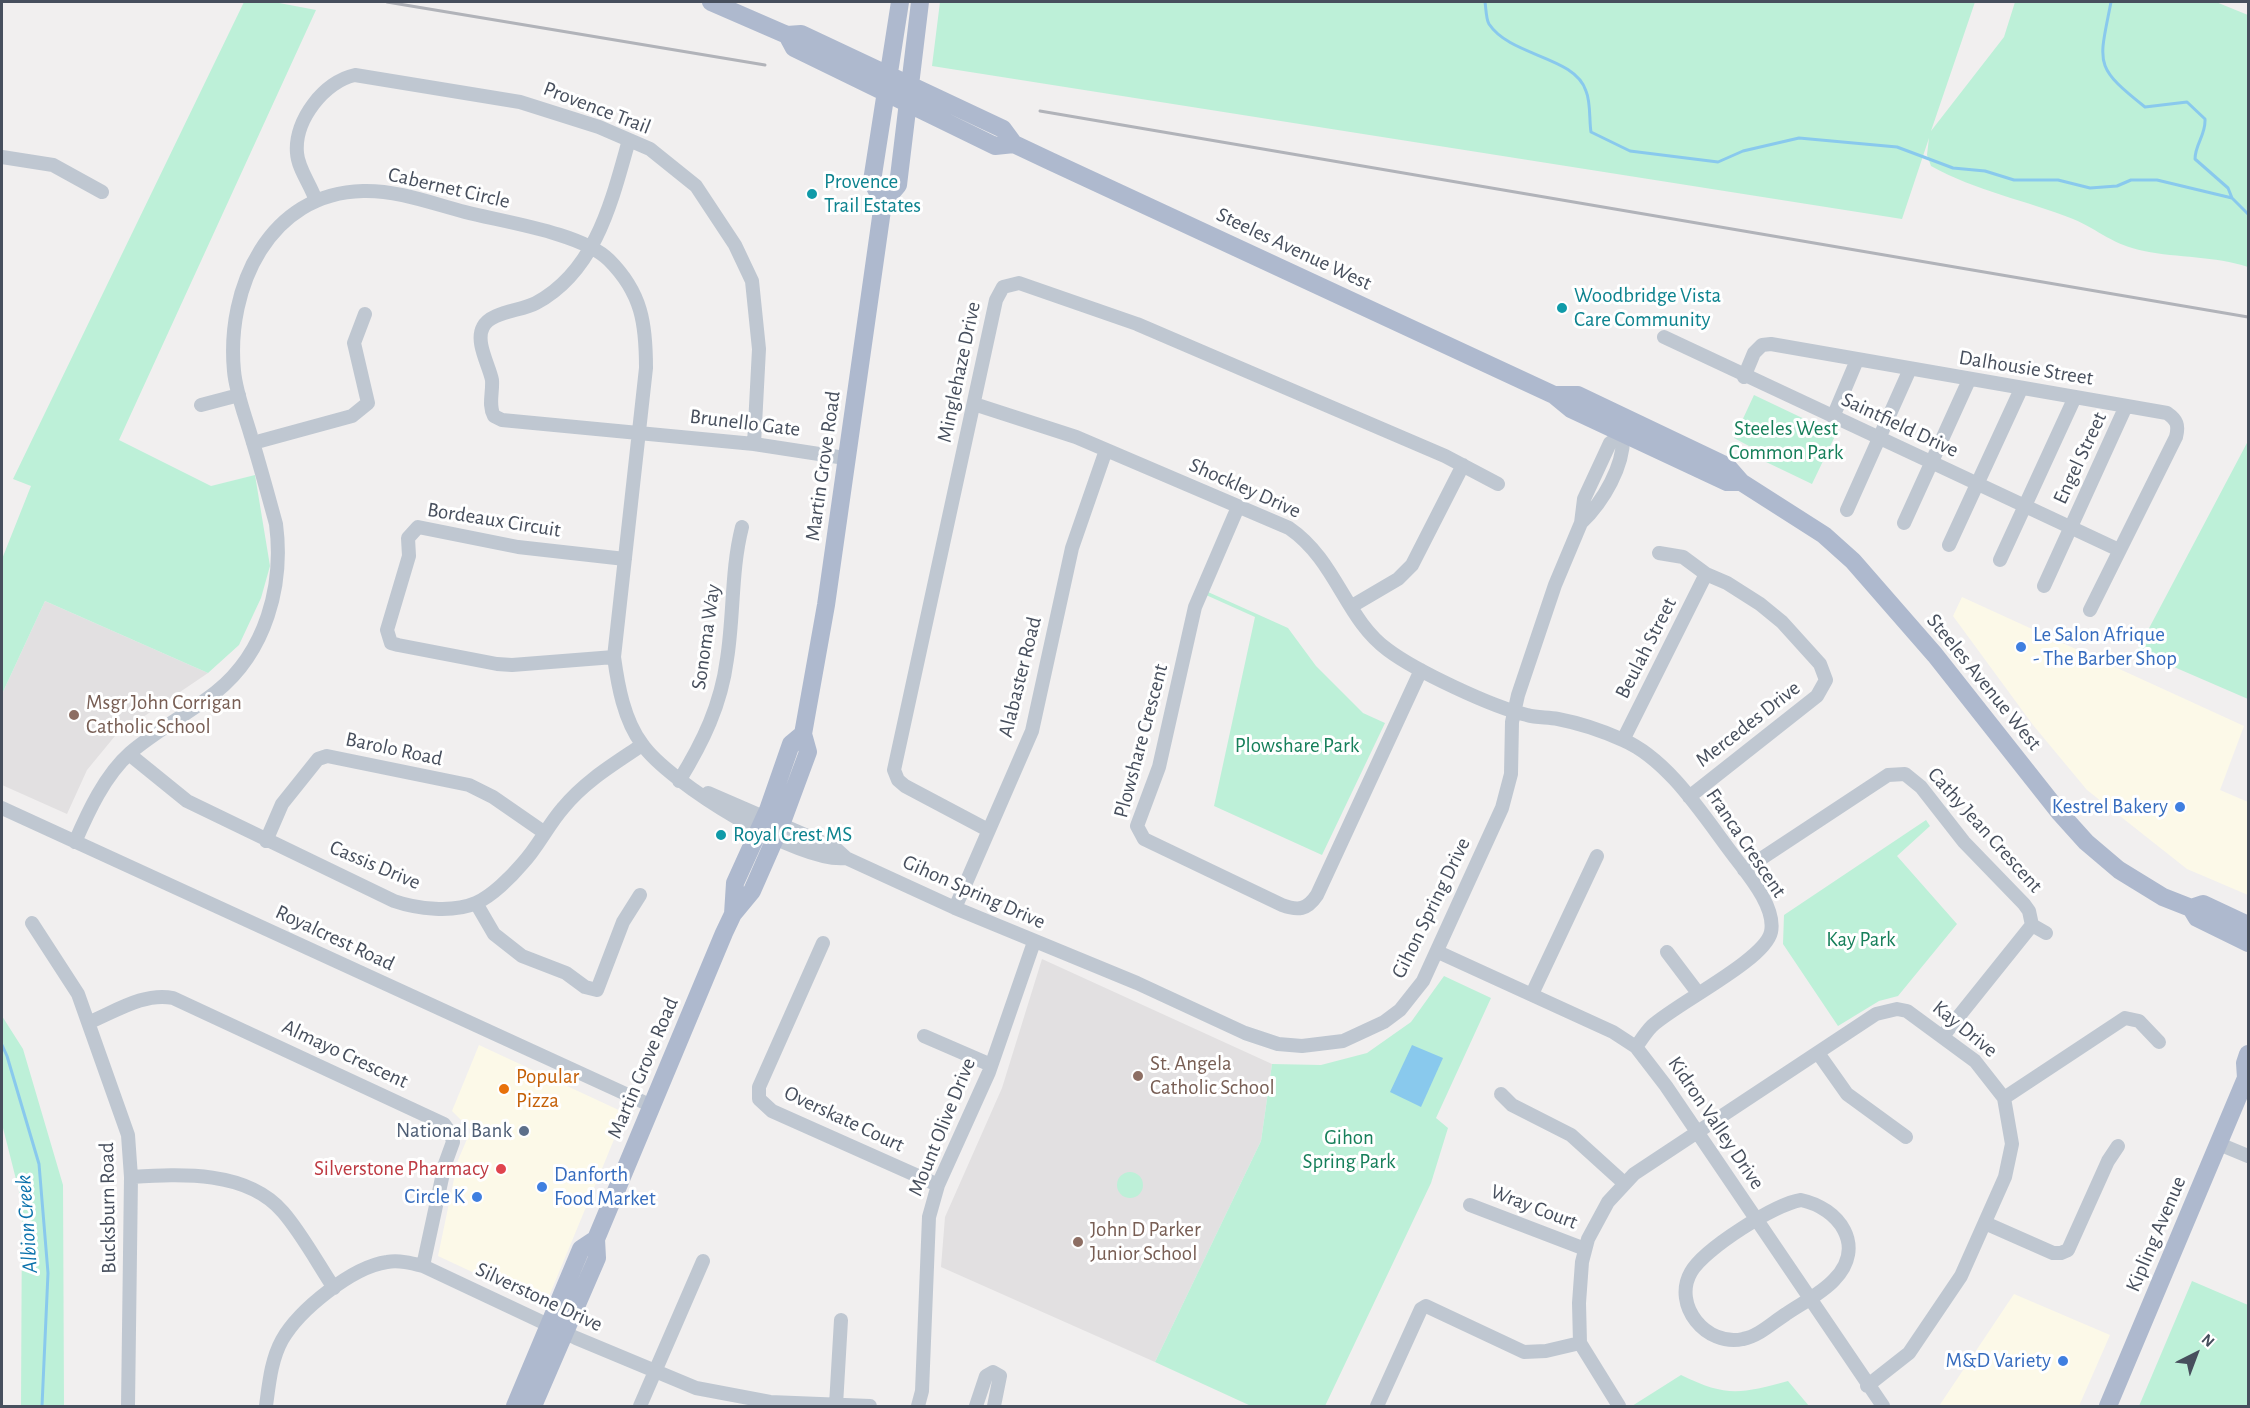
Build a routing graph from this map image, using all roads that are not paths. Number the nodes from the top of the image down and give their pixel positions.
1 (711, 2) edge
2 (900, 2) edge
3 (920, 2) edge
4 (787, 35) junction
5 (889, 74) junction
6 (911, 85) junction
7 (885, 93) junction
8 (909, 105) junction
9 (629, 140) junction
10 (1014, 144) junction
11 (2, 157) edge
12 (102, 192) dead end
13 (315, 201) junction
14 (883, 203) junction
15 (591, 246) junction
16 (365, 314) dead end
17 (1664, 337) dead end
18 (1857, 360) junction
19 (1910, 369) junction
20 (1744, 377) junction
21 (1969, 380) junction
22 (2021, 389) junction
23 (239, 395) junction
24 (2075, 397) junction
25 (974, 404) junction
26 (201, 405) dead end
27 (2126, 406) junction
28 (1833, 417) junction
29 (1626, 427) junction
30 (639, 432) junction
31 (1879, 438) junction
32 (253, 443) junction
33 (754, 444) junction
34 (1106, 450) junction
35 (845, 458) junction
36 (1931, 462) junction
37 (1463, 465) junction
38 (1977, 483) junction
39 (1497, 484) dead end
40 (2024, 505) junction
41 (1238, 507) junction
42 (1847, 510) dead end
43 (1904, 523) dead end
44 (742, 527) dead end
45 (2071, 527) junction
46 (1949, 545) dead end
47 (2119, 550) junction
48 (1659, 553) dead end
49 (625, 559) junction
50 (2000, 560) dead end
51 (1706, 574) junction
52 (2044, 586) dead end
53 (1352, 606) junction
54 (2090, 610) dead end
55 (614, 657) junction
56 (1421, 670) junction
57 (1514, 711) junction
58 (1623, 740) junction
59 (642, 745) junction
60 (129, 754) junction
61 (679, 781) junction
62 (1689, 797) junction
63 (2, 808) edge
64 (770, 827) junction
65 (988, 830) junction
66 (545, 833) junction
67 (266, 841) junction
68 (75, 842) junction
69 (1597, 856) dead end
70 (1744, 870) junction
71 (640, 895) dead end
72 (476, 903) junction
73 (955, 908) junction
74 (2191, 908) junction
75 (32, 923) dead end
76 (2032, 925) junction
77 (2248, 925) edge
78 (2046, 933) dead end
79 (1034, 942) junction
80 (823, 943) dead end
81 (2248, 943) edge
82 (1438, 951) junction
83 (1667, 952) dead end
84 (1698, 993) junction
85 (1532, 994) junction
86 (90, 1022) junction
87 (924, 1036) dead end
88 (1943, 1036) junction
89 (2158, 1042) dead end
90 (1636, 1047) junction
91 (1818, 1053) junction
92 (2248, 1054) edge
93 (991, 1065) junction
94 (2247, 1078) edge
95 (1501, 1094) dead end
96 (2004, 1098) junction
97 (652, 1106) junction
98 (1697, 1132) junction
99 (1906, 1137) dead end
100 (2219, 1144) junction
101 (2118, 1146) dead end
102 (2248, 1156) edge
103 (131, 1177) junction
104 (1624, 1184) junction
105 (938, 1185) junction
106 (1470, 1205) dead end
107 (1756, 1220) junction
108 (1985, 1223) junction
109 (1585, 1249) junction
110 (703, 1261) dead end
111 (423, 1266) junction
112 (334, 1288) junction
113 (1808, 1299) junction
114 (841, 1320) dead end
115 (557, 1329) junction
116 (1580, 1343) junction
117 (655, 1373) junction
118 (1867, 1386) junction
119 (770, 1404) edge
120 (836, 1405) edge
121 (128, 1407) edge
122 (266, 1407) edge
123 (515, 1407) edge
124 (532, 1407) edge
125 (640, 1407) edge
126 (870, 1407) edge
127 (918, 1407) edge
128 (976, 1407) edge
129 (994, 1407) edge
130 (1377, 1407) edge
131 (1619, 1407) edge
132 (1882, 1407) edge
133 (2108, 1407) edge

1 - 4 main road, Steeles Avenue West
2 - 5 main road, Martin Grove Road
3 - 6 main road, Martin Grove Road
4 - 5 main road, Steeles Avenue West
4 - 7 main road, Steeles Avenue West
5 - 6 main road, Steeles Avenue West
5 - 7 main road, Martin Grove Road
6 - 8 main road, Martin Grove Road
6 - 10 main road, Steeles Avenue West
7 - 8 main road, Steeles Avenue West
7 - 14 main road, Martin Grove Road
8 - 10 main road, Steeles Avenue West
8 - 14 main road, Martin Grove Road
9 - 13 street, Provence Trail
9 - 15 street
9 - 33 street, Provence Trail
10 - 29 main road, Steeles Avenue West
11 - 12 street
13 - 15 street, Cabernet Circle
13 - 23 street, Cabernet Circle
14 - 35 main road, Martin Grove Road
15 - 30 street, Cabernet Circle
15 - 30 street, Brunello Gate
16 - 32 street
17 - 20 street, Saintfield Drive
18 - 19 street, Dalhousie Street
18 - 20 street, Dalhousie Street
18 - 28 street
19 - 21 street, Dalhousie Street
19 - 31 street
20 - 28 street, Saintfield Drive
21 - 22 street, Dalhousie Street
21 - 36 street
22 - 24 street, Dalhousie Street
22 - 38 street
23 - 26 street
23 - 32 street, Cabernet Circle
24 - 27 street, Dalhousie Street
24 - 40 street
25 - 34 street, Shockley Drive
25 - 37 street, Minglehaze Drive
25 - 65 street, Minglehaze Drive
27 - 45 street, Engel Street
27 - 47 street, Dalhousie Street
28 - 31 street, Saintfield Drive
29 - 57 street, Gihon Spring Drive
29 - 74 main road, Steeles Avenue West
30 - 33 street, Brunello Gate
30 - 49 street, Cabernet Circle
31 - 36 street, Saintfield Drive
31 - 42 street
32 - 60 street, Cabernet Circle
33 - 35 street, Brunello Gate
34 - 41 street, Shockley Drive
34 - 65 street, Alabaster Road
35 - 64 main road, Martin Grove Road
36 - 38 street, Saintfield Drive
36 - 43 street
37 - 39 street, Minglehaze Drive
37 - 53 street
38 - 40 street, Saintfield Drive
38 - 46 street
40 - 45 street, Saintfield Drive
40 - 50 street
41 - 53 street, Shockley Drive
41 - 56 street, Plowshare Crescent
44 - 61 street, Sonoma Way
45 - 47 street, Saintfield Drive
45 - 52 street, Engel Street
47 - 54 street
48 - 51 street, Mercedes Drive
49 - 55 street, Cabernet Circle
49 - 55 street, Bordeaux Circuit
51 - 58 street, Beulah Street
51 - 62 street, Mercedes Drive
53 - 56 street, Shockley Drive
55 - 59 street, Cabernet Circle
56 - 57 street, Shockley Drive
57 - 58 street, Franca Crescent
57 - 82 street, Gihon Spring Drive
58 - 62 street, Franca Crescent
59 - 61 street, Cabernet Circle
59 - 66 street
60 - 67 street, Cassis Drive
60 - 68 street, Cabernet Circle
61 - 64 street, Cabernet Circle
62 - 70 street, Franca Crescent
63 - 68 street, Royalcrest Road
64 - 73 street, Gihon Spring Drive
64 - 97 main road, Martin Grove Road
65 - 73 street, Alabaster Road
66 - 67 street, Barolo Road
66 - 72 street
67 - 72 street, Cassis Drive
68 - 97 street, Royalcrest Road
69 - 85 street
70 - 76 street, Cathy Jean Crescent
70 - 84 street, Franca Crescent
71 - 72 street
73 - 79 street, Gihon Spring Drive
74 - 77 main road, Steeles Avenue West
74 - 81 main road, Steeles Avenue West
75 - 86 street, Bucksburn Road
76 - 78 street, Cathy Jean Crescent
76 - 88 street, Cathy Jean Crescent
79 - 82 street, Gihon Spring Drive
79 - 93 street, Mount Olive Drive
80 - 105 street, Overskate Court
82 - 85 street, Kidron Valley Drive
83 - 84 street
84 - 90 street, Franca Crescent
85 - 90 street, Kidron Valley Drive
86 - 103 street, Bucksburn Road
86 - 111 street, Almayo Crescent
87 - 93 street
88 - 91 street, Kay Drive
88 - 96 street, Kay Drive
89 - 96 street
90 - 98 street, Kidron Valley Drive
91 - 98 street, Kay Drive
91 - 99 street
92 - 94 main road, Kipling Avenue
93 - 105 street, Mount Olive Drive
94 - 100 main road, Kipling Avenue
95 - 104 street
96 - 108 street, Kay Drive
97 - 115 main road, Martin Grove Road
98 - 104 street, Kay Drive
98 - 107 street, Kidron Valley Drive
100 - 102 street
100 - 133 main road, Kipling Avenue
101 - 108 street
103 - 112 street
103 - 121 street, Bucksburn Road
104 - 109 street, Kay Drive
105 - 127 street, Mount Olive Drive
106 - 109 street, Wray Court
107 - 113 street, Kidron Valley Drive
107 - 113 street
107 - 113 street
108 - 118 street, Kay Drive
109 - 116 street, Kay Drive
110 - 117 street
111 - 112 street, Silverstone Drive
111 - 115 street, Silverstone Drive
112 - 122 street, Silverstone Drive
113 - 118 street, Kidron Valley Drive
114 - 120 street
115 - 117 street, Silverstone Drive
115 - 123 main road, Martin Grove Road
115 - 124 main road, Martin Grove Road
116 - 130 street
116 - 131 street
117 - 119 street, Silverstone Drive
117 - 125 street
118 - 132 street, Kidron Valley Drive
119 - 120 street, Silverstone Drive
120 - 126 street, Silverstone Drive
128 - 129 street

